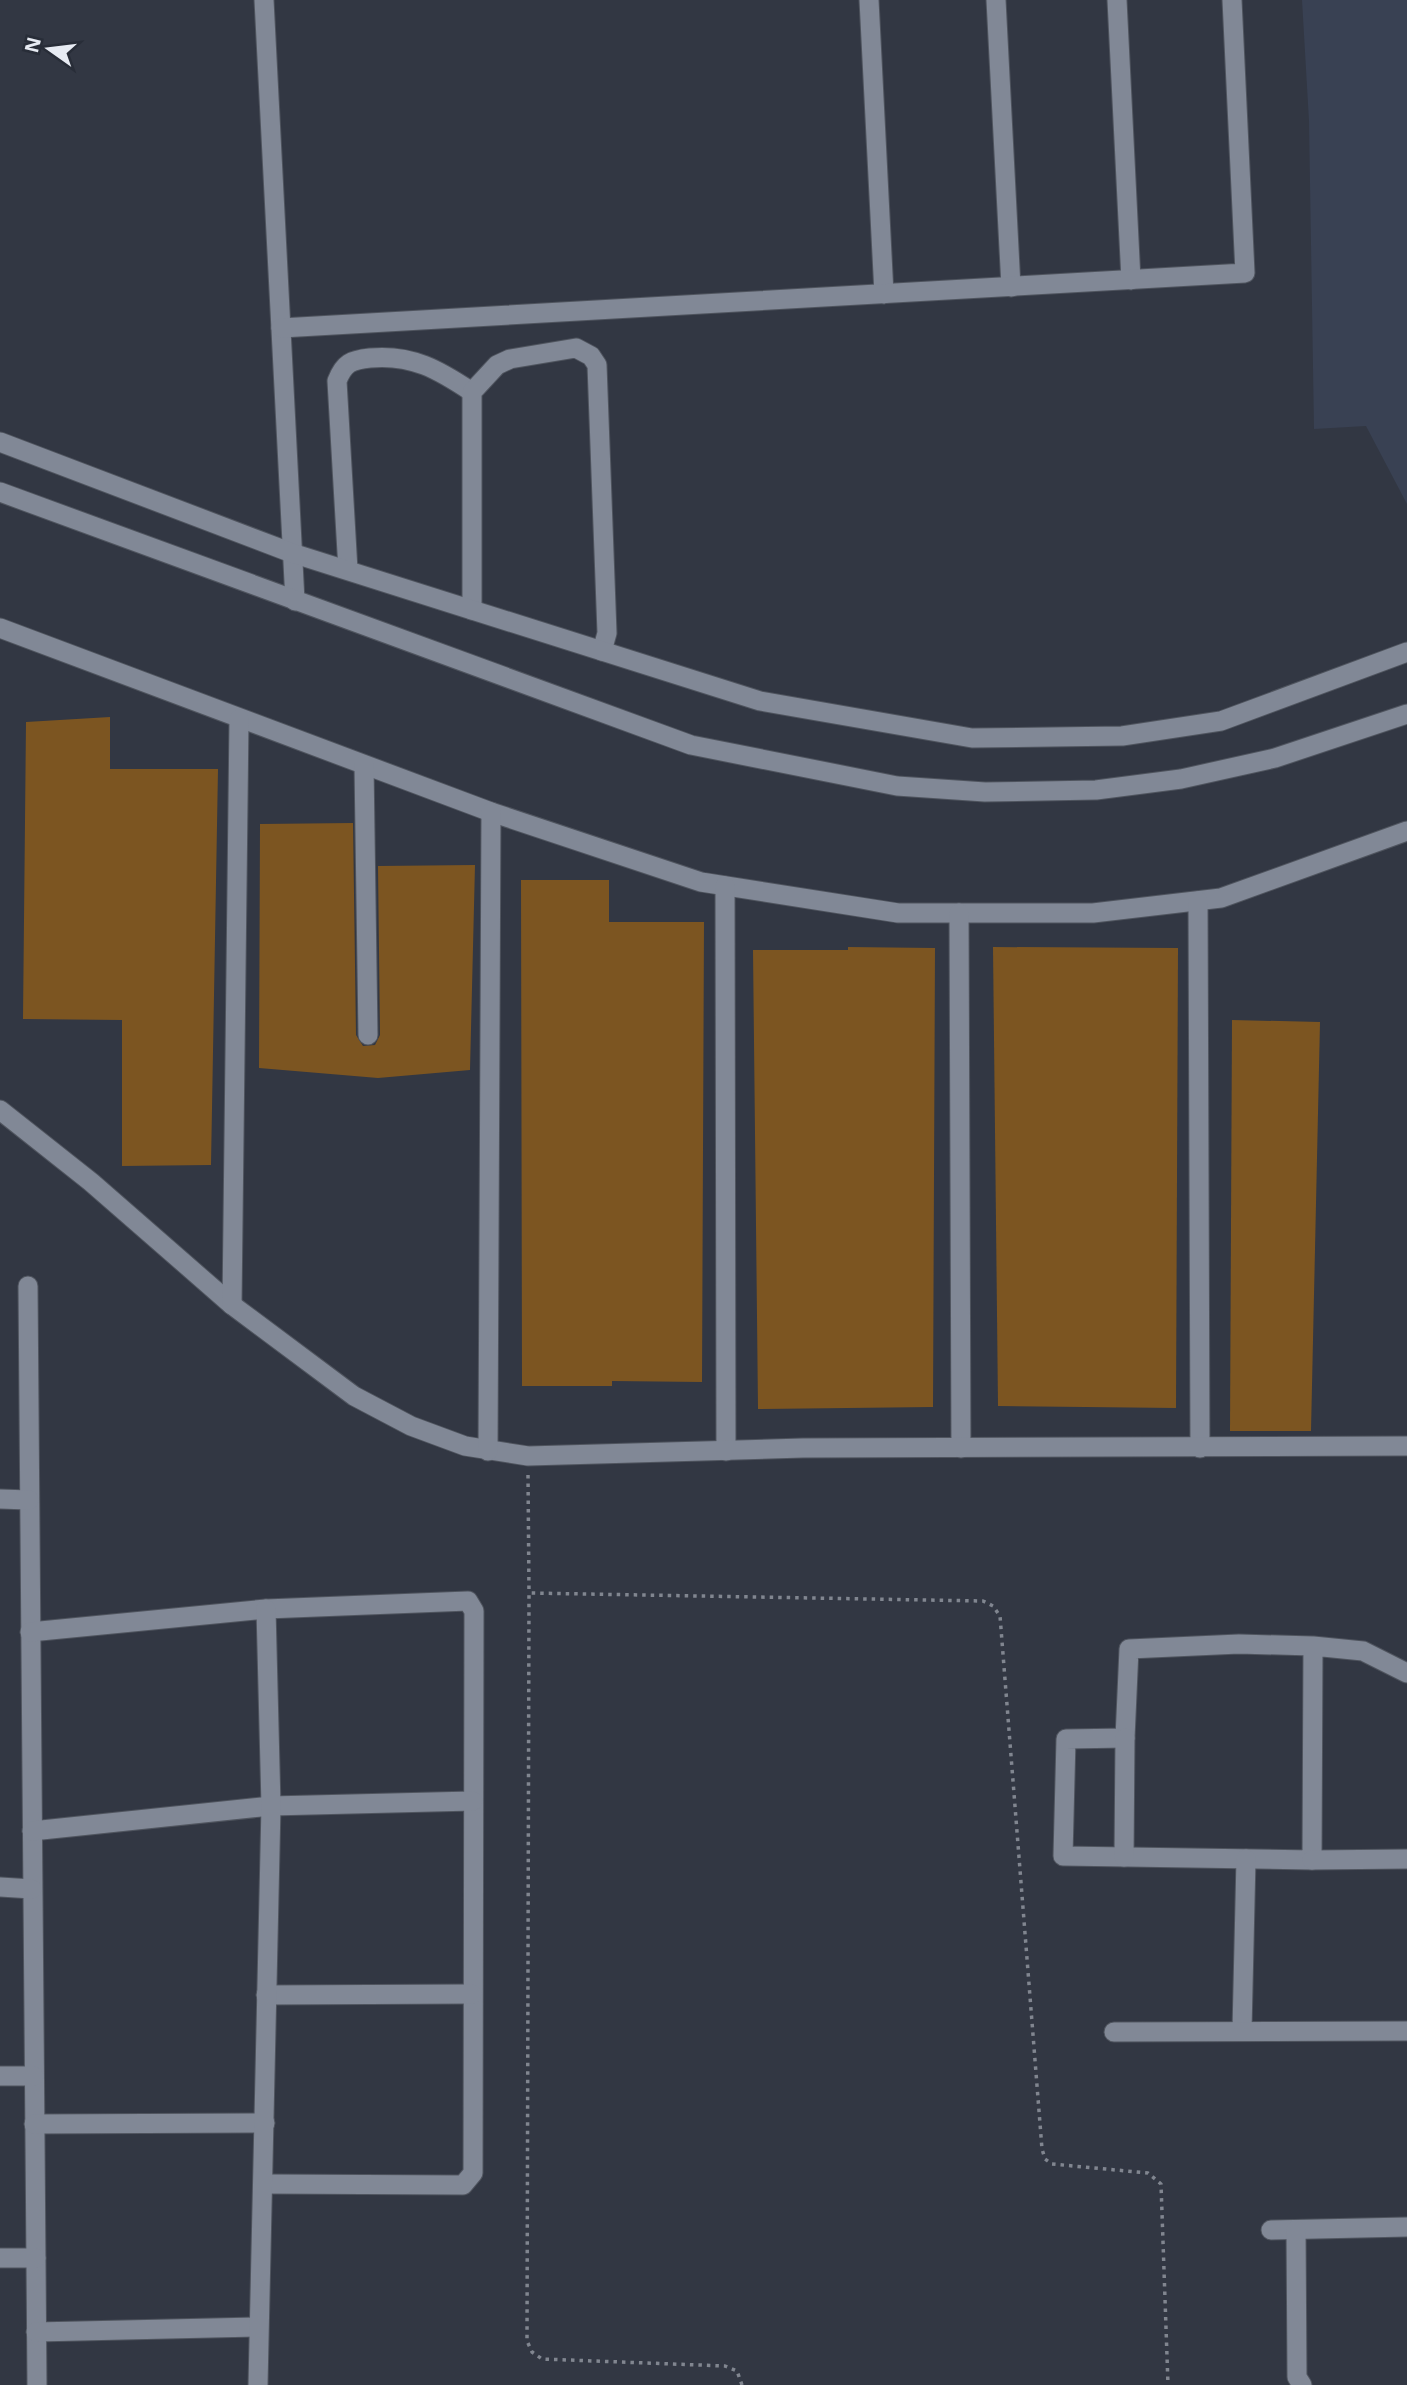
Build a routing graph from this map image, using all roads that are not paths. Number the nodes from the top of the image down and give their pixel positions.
1 (264, 0) edge
2 (869, 0) edge
3 (996, 0) edge
4 (1117, 0) edge
5 (1232, 0) edge
6 (1131, 280) junction
7 (1011, 287) junction
8 (884, 294) junction
9 (281, 328) junction
10 (472, 392) junction
11 (0, 442) edge
12 (0, 492) edge
13 (292, 553) junction
14 (348, 570) junction
15 (295, 601) junction
16 (472, 610) junction
17 (0, 628) edge
18 (602, 651) junction
19 (1407, 652) edge
20 (1407, 714) edge
21 (239, 719) junction
22 (364, 765) junction
23 (491, 812) junction
24 (1407, 831) edge
25 (725, 886) junction
26 (1198, 901) junction
27 (959, 913) junction
28 (368, 1035) dead end
29 (0, 1110) edge
30 (28, 1286) dead end
31 (232, 1305) junction
32 (1407, 1446) edge
33 (961, 1448) junction
34 (1200, 1448) junction
35 (488, 1451) junction
36 (726, 1451) junction
37 (0, 1499) edge
38 (29, 1500) junction
39 (266, 1609) junction
40 (30, 1632) junction
41 (1313, 1646) junction
42 (1407, 1673) edge
43 (1125, 1738) junction
44 (473, 1801) junction
45 (271, 1806) junction
46 (32, 1831) junction
47 (1124, 1857) junction
48 (1245, 1859) junction
49 (1407, 1859) edge
50 (1312, 1860) junction
51 (0, 1887) edge
52 (33, 1889) junction
53 (472, 1994) junction
54 (266, 1995) junction
55 (1242, 2030) junction
56 (1407, 2031) edge
57 (1114, 2032) dead end
58 (0, 2076) edge
59 (34, 2076) junction
60 (265, 2123) junction
61 (34, 2124) junction
62 (264, 2184) junction
63 (1407, 2227) edge
64 (1296, 2230) junction
65 (1270, 2231) dead end
66 (0, 2258) edge
67 (36, 2258) junction
68 (258, 2327) junction
69 (36, 2332) junction
70 (37, 2385) edge
71 (258, 2385) edge
72 (1302, 2385) edge

1 - 9 street
2 - 8 street
3 - 7 street
4 - 6 street
5 - 6 street
6 - 7 street
7 - 8 street
8 - 9 street
9 - 13 street
10 - 14 street
10 - 16 street
10 - 18 street
11 - 13 street
12 - 15 street
13 - 14 street
13 - 15 street
14 - 16 street
15 - 20 street
16 - 18 street
17 - 21 street
18 - 19 street
21 - 22 street
21 - 31 street
22 - 23 street
22 - 28 street
23 - 25 street
23 - 35 street
24 - 26 street
25 - 27 street
25 - 36 street
26 - 27 street
26 - 34 street
27 - 33 street
29 - 31 street
30 - 38 street
31 - 35 street
32 - 34 street
33 - 34 street
33 - 36 street
35 - 36 street
37 - 38 street
38 - 40 street
39 - 40 street
39 - 44 street
39 - 45 street
40 - 46 street
41 - 42 street
41 - 43 street
41 - 50 street
43 - 47 street
43 - 47 street
44 - 45 street
44 - 53 street
45 - 46 street
45 - 54 street
46 - 52 street
47 - 48 street
48 - 50 street
48 - 55 street
49 - 50 street
51 - 52 street
52 - 59 street
53 - 54 street
53 - 62 street
54 - 60 street
55 - 56 street
55 - 57 street
58 - 59 street
59 - 61 street
60 - 61 street
60 - 62 street
61 - 67 street
62 - 68 street
63 - 64 street
64 - 65 street
64 - 72 street
66 - 67 street
67 - 69 street
68 - 69 street
68 - 71 street
69 - 70 street

